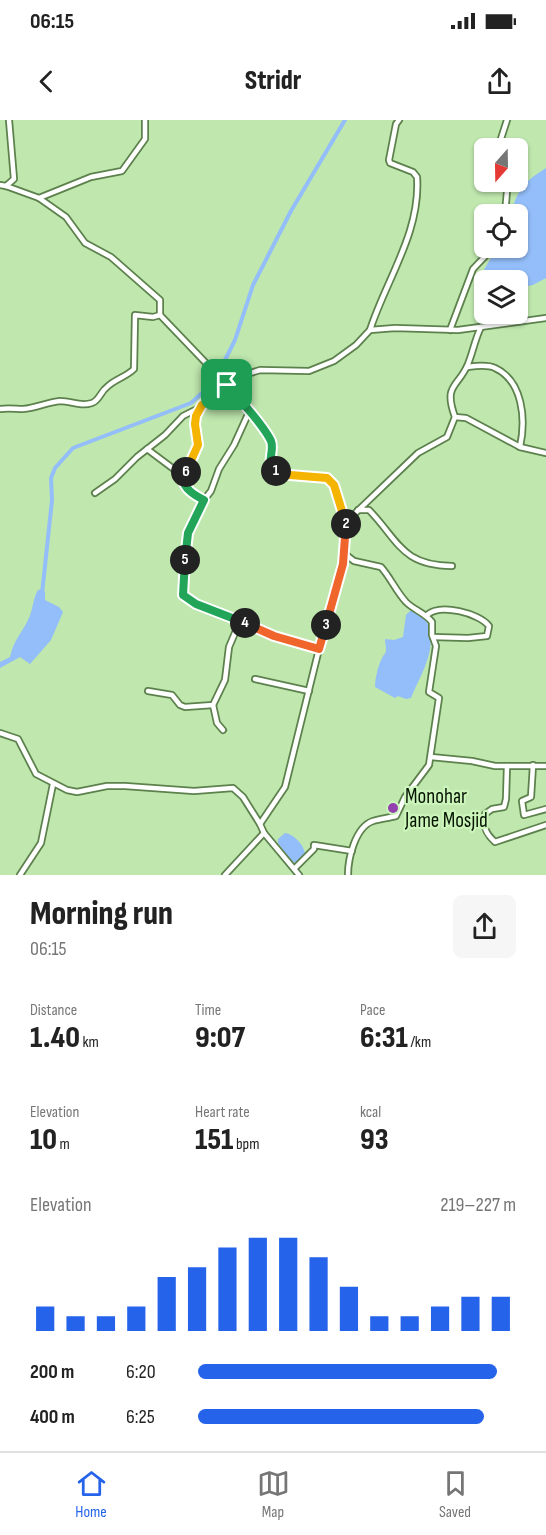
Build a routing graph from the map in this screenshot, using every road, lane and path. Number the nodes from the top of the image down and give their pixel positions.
1 (9, 120) edge
2 (146, 120) edge
3 (399, 120) edge
4 (507, 120) edge
5 (501, 138) edge
6 (3, 185) edge
7 (39, 198) junction
8 (483, 258) edge
9 (160, 315) junction
10 (546, 318) edge
11 (481, 327) junction
12 (370, 330) junction
13 (450, 330) junction
14 (467, 367) junction
15 (227, 385) junction
16 (201, 407) junction
17 (0, 409) edge
18 (249, 412) junction
19 (455, 417) junction
20 (520, 447) junction
21 (147, 449) junction
22 (546, 453) edge
23 (183, 476) junction
24 (95, 493) dead end
25 (204, 500) junction
26 (358, 510) junction
27 (346, 522) junction
28 (345, 554) junction
29 (452, 566) dead end
30 (427, 615) junction
31 (240, 621) junction
32 (433, 637) junction
33 (319, 649) junction
34 (255, 679) dead end
35 (148, 691) dead end
36 (309, 691) junction
37 (213, 705) junction
38 (223, 730) dead end
39 (0, 733) edge
40 (431, 757) junction
41 (533, 765) junction
42 (507, 766) junction
43 (546, 766) edge
44 (53, 784) junction
45 (546, 810) edge
46 (260, 824) junction
47 (546, 825) edge
48 (264, 833) junction
49 (352, 851) junction
50 (295, 868) junction
51 (20, 875) edge
52 (225, 875) edge
53 (299, 875) edge
54 (348, 875) edge

1 - 6 street
2 - 7 street
3 - 12 street
4 - 5 street
6 - 7 street
7 - 9 street
8 - 13 street
9 - 15 street
9 - 17 street
10 - 11 street
11 - 13 street
11 - 14 street
12 - 13 street
12 - 15 street
14 - 19 street
14 - 20 street
15 - 16 street
15 - 18 street
16 - 21 street
16 - 23 street
18 - 25 street
18 - 27 street
19 - 20 street
19 - 26 street
20 - 22 street
21 - 23 street
21 - 24 street
23 - 25 street
25 - 31 street
26 - 27 street
26 - 29 street
27 - 28 street
28 - 30 street
28 - 33 street
30 - 32 street
30 - 32 street
31 - 33 street
31 - 37 street
32 - 40 street
33 - 36 street
34 - 36 street
35 - 37 street
36 - 46 street
37 - 38 street
39 - 44 street
40 - 42 street
40 - 49 street
41 - 42 street
41 - 43 street
41 - 45 street
42 - 47 street
44 - 46 street
44 - 51 street
46 - 48 street
48 - 50 street
48 - 52 street
49 - 50 street
49 - 54 street
50 - 53 street

